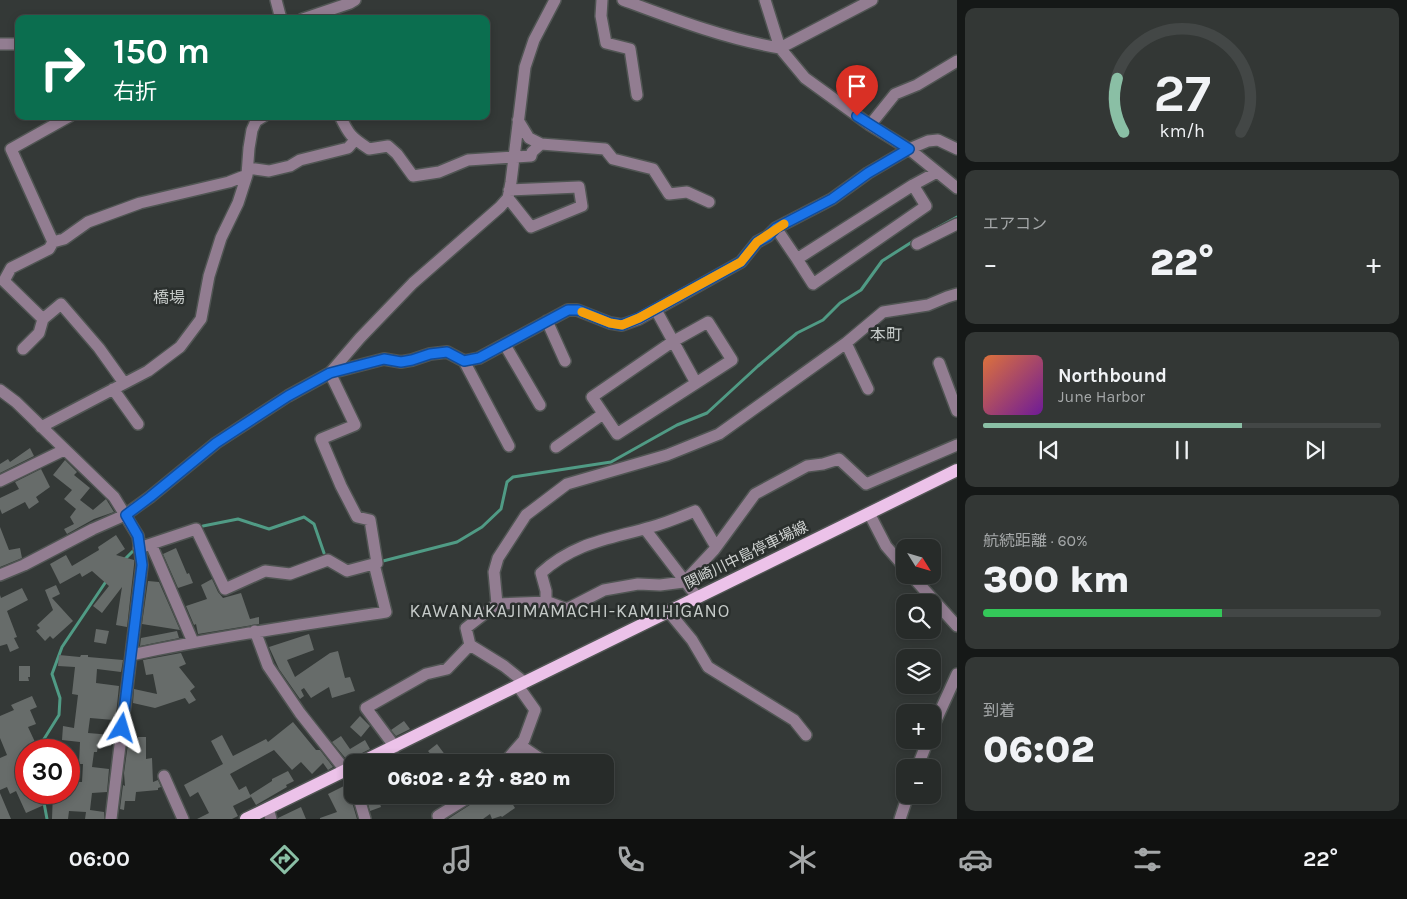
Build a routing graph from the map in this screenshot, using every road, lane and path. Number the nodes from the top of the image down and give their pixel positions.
1 (276, 0) edge
2 (555, 0) edge
3 (602, 0) edge
4 (623, 0) edge
5 (765, 0) edge
6 (872, 0) edge
7 (351, 1) edge
8 (280, 15) edge
9 (314, 15) edge
10 (0, 44) edge
11 (15, 44) edge
12 (780, 48) junction
13 (957, 61) edge
14 (637, 95) dead end
15 (62, 120) edge
16 (258, 120) edge
17 (342, 120) edge
18 (518, 120) junction
19 (870, 125) junction
20 (355, 140) junction
21 (541, 144) junction
22 (6, 149) edge
23 (909, 149) junction
24 (957, 149) edge
25 (514, 157) junction
26 (248, 171) junction
27 (937, 172) junction
28 (913, 185) junction
29 (957, 188) edge
30 (508, 194) junction
31 (709, 202) dead end
32 (957, 224) edge
33 (776, 228) junction
34 (53, 242) junction
35 (917, 244) dead end
36 (798, 258) junction
37 (957, 294) edge
38 (656, 310) junction
39 (43, 319) junction
40 (547, 321) junction
41 (672, 342) junction
42 (846, 343) junction
43 (505, 345) junction
44 (23, 349) dead end
45 (464, 361) junction
46 (565, 361) dead end
47 (939, 363) dead end
48 (330, 373) junction
49 (124, 383) junction
50 (696, 383) junction
51 (113, 389) junction
52 (868, 389) dead end
53 (0, 390) edge
54 (540, 405) dead end
55 (957, 411) edge
56 (603, 414) junction
57 (138, 424) dead end
58 (41, 427) junction
59 (957, 445) edge
60 (509, 446) dead end
61 (556, 447) dead end
62 (64, 450) junction
63 (957, 470) edge
64 (0, 481) edge
65 (869, 513) junction
66 (126, 515) junction
67 (645, 529) junction
68 (151, 544) junction
69 (716, 547) junction
70 (139, 548) junction
71 (896, 558) edge
72 (374, 564) junction
73 (0, 575) edge
74 (684, 582) junction
75 (919, 584) edge
76 (697, 597) junction
77 (546, 602) junction
78 (497, 604) junction
79 (668, 611) junction
80 (957, 626) edge
81 (256, 631) junction
82 (193, 642) junction
83 (470, 645) junction
84 (131, 655) junction
85 (957, 674) edge
86 (521, 684) junction
87 (941, 710) edge
88 (806, 735) dead end
89 (520, 744) junction
90 (395, 747) junction
91 (380, 754) edge
92 (512, 754) edge
93 (534, 754) edge
94 (344, 764) edge
95 (344, 774) edge
96 (164, 776) dead end
97 (361, 804) edge
98 (457, 804) edge
99 (905, 804) edge
100 (270, 814) edge
101 (111, 819) edge
102 (183, 819) edge
103 (246, 819) edge
104 (365, 819) edge
105 (439, 819) edge
106 (900, 819) edge

1 - 8 street
2 - 18 street
3 - 14 street
4 - 12 street
5 - 12 street
6 - 12 street
7 - 9 street
10 - 11 street
12 - 19 street
13 - 19 street
15 - 22 street
16 - 26 street
17 - 20 street
18 - 21 street
18 - 25 street
19 - 23 street
20 - 25 street
20 - 26 street
21 - 25 street
21 - 31 street
22 - 34 street
23 - 24 street
23 - 27 street
23 - 33 street
25 - 30 street
26 - 34 street
26 - 49 street
27 - 28 street
27 - 29 street
28 - 36 street
28 - 36 street
30 - 30 street
30 - 48 street
32 - 35 street
33 - 36 street
33 - 38 street
34 - 39 street
37 - 42 street
38 - 40 street
38 - 41 street
39 - 44 street
39 - 49 street
40 - 43 street
40 - 46 street
41 - 50 street
41 - 50 street
41 - 56 street
42 - 52 street
42 - 78 street
43 - 45 street
43 - 54 street
45 - 48 street
45 - 60 street
47 - 55 street
48 - 66 street
48 - 72 street
49 - 51 street
50 - 56 street
51 - 57 street
51 - 58 street
53 - 58 street
56 - 61 street
58 - 62 street
59 - 69 street
62 - 64 street
62 - 66 street
63 - 65 main road, 関崎川中島停車場線
65 - 71 street
65 - 76 main road, 関崎川中島停車場線
66 - 70 street
66 - 73 street
67 - 69 street
67 - 74 street
67 - 77 street
68 - 70 street
68 - 72 street
68 - 82 street
69 - 74 street
70 - 84 street
72 - 81 street
74 - 76 street
74 - 77 street
75 - 80 street
76 - 79 main road, 関崎川中島停車場線
77 - 78 street
78 - 83 street
79 - 86 main road, 関崎川中島停車場線
79 - 88 street
81 - 82 street
81 - 94 street
82 - 84 street
83 - 86 street
83 - 90 street
84 - 101 street
85 - 87 street
86 - 89 street
86 - 90 main road, 関崎川中島停車場線
89 - 92 street
89 - 93 street
90 - 91 main road, 関崎川中島停車場線
95 - 100 main road
96 - 102 street
97 - 104 street
98 - 105 street
99 - 106 street
100 - 103 main road

